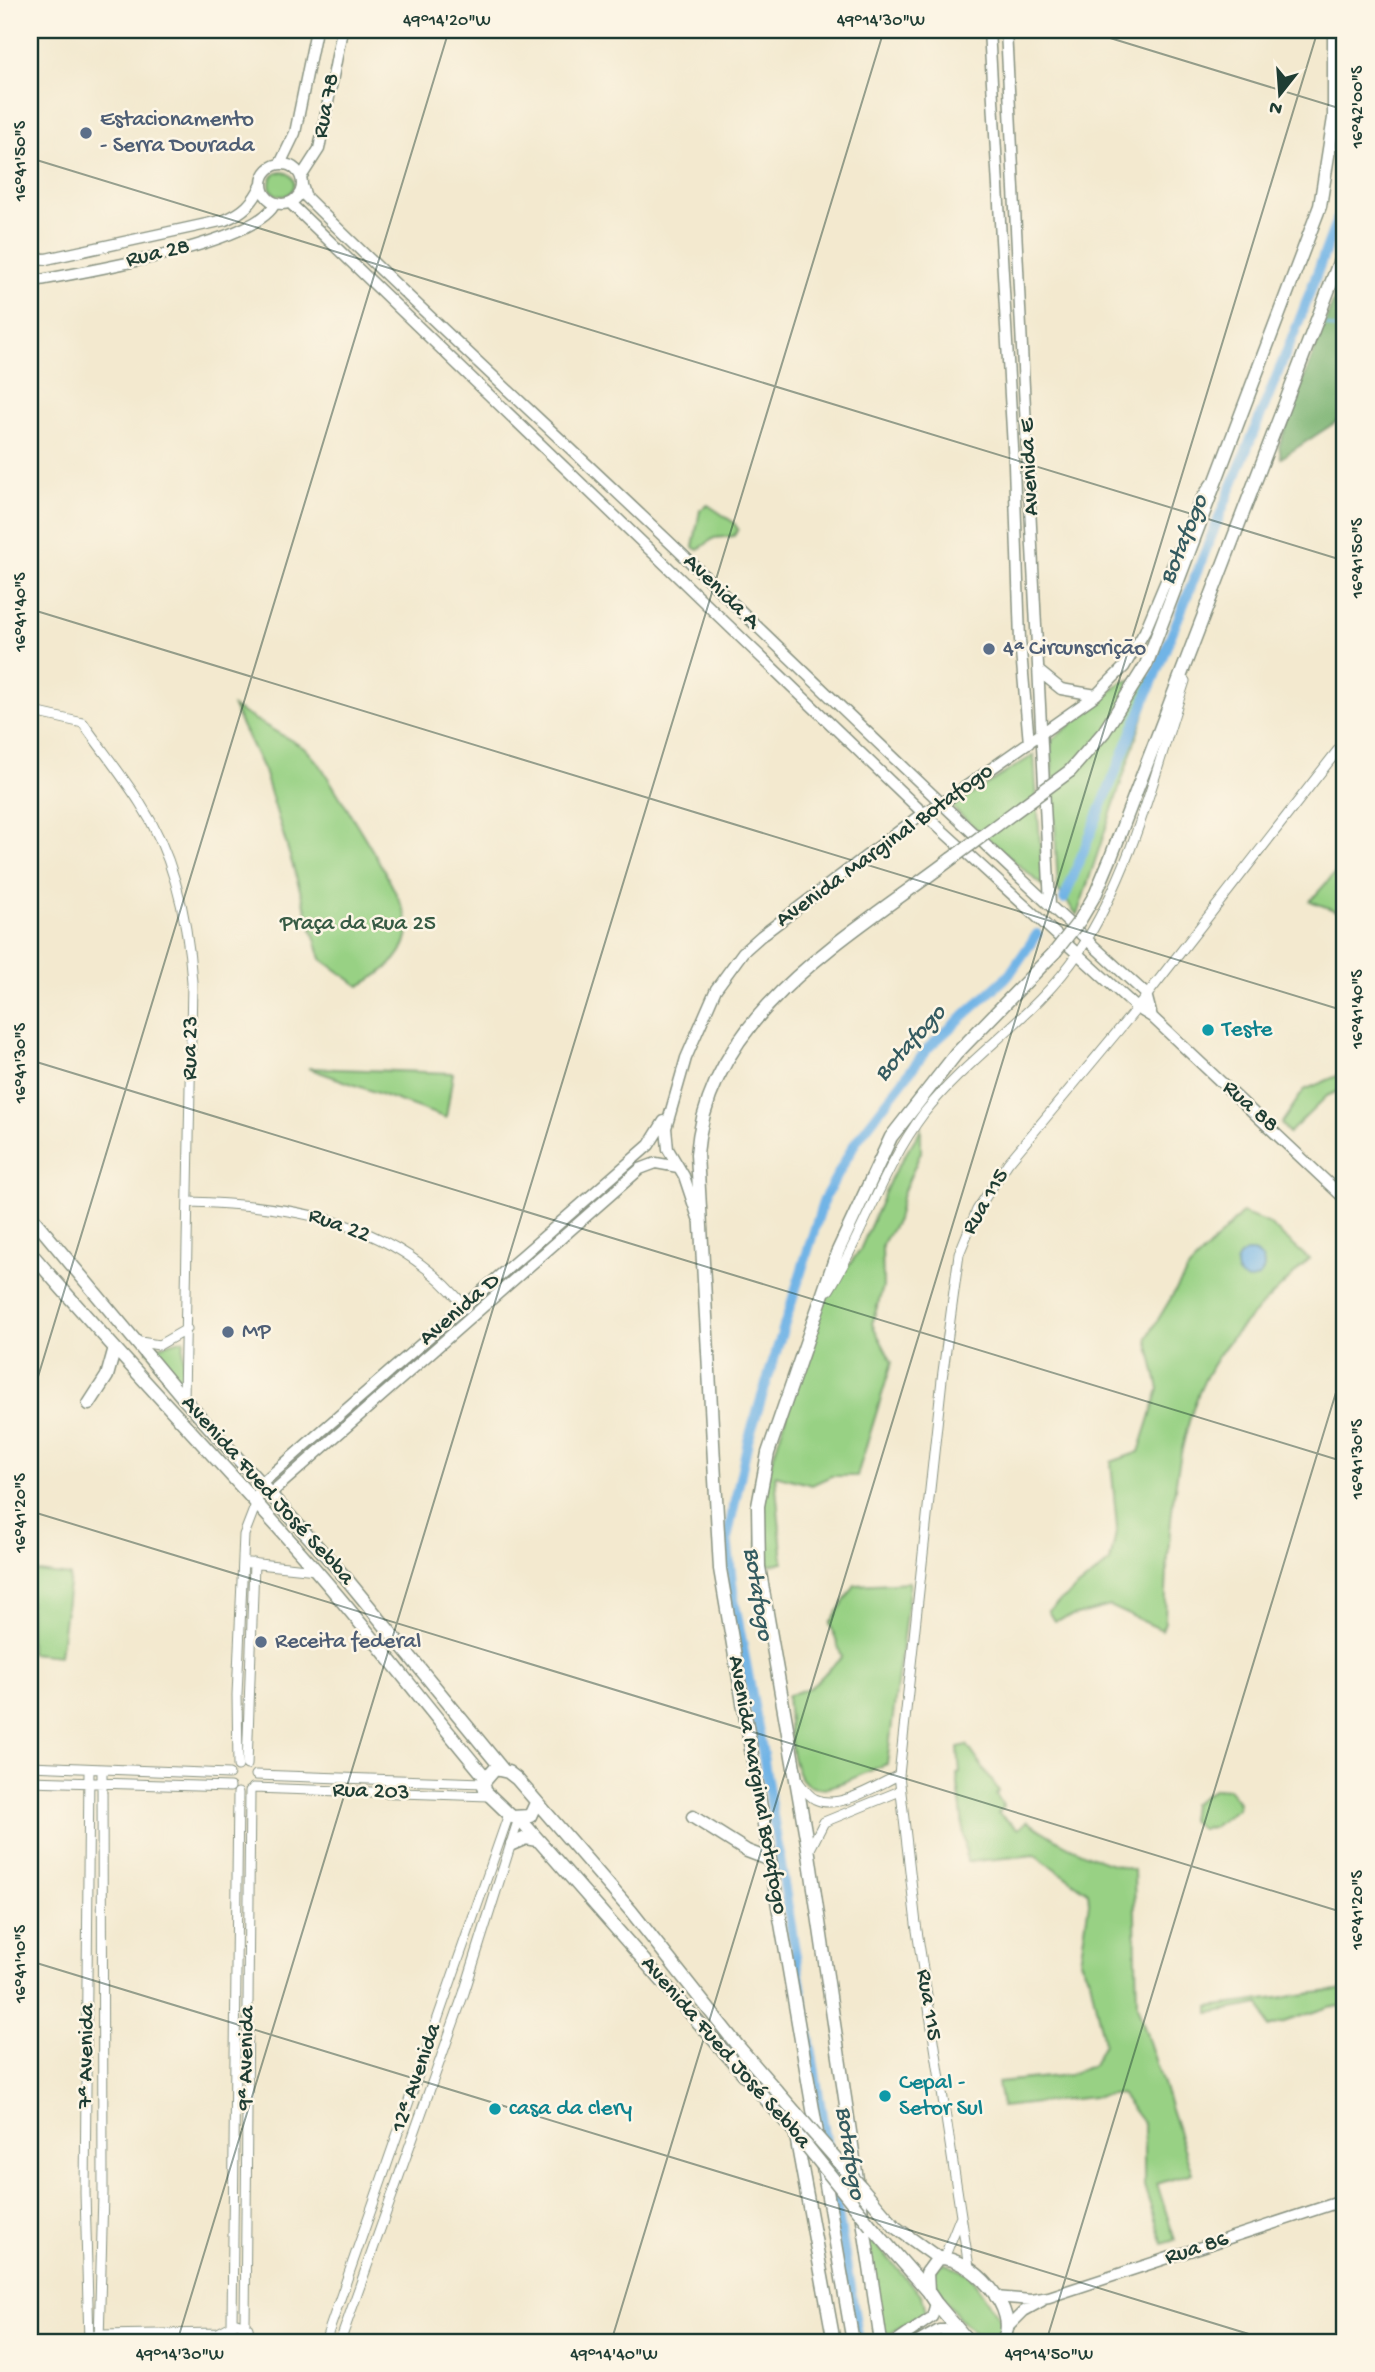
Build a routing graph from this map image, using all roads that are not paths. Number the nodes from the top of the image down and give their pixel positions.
1 (316, 30) edge
2 (341, 30) edge
3 (989, 30) edge
4 (1006, 30) edge
5 (1334, 30) edge
6 (280, 164) junction
7 (302, 181) junction
8 (262, 184) junction
9 (275, 203) junction
10 (290, 203) junction
11 (1345, 247) edge
12 (30, 261) edge
13 (30, 281) edge
14 (1219, 474) junction
15 (1215, 589) junction
16 (1040, 672) junction
17 (1096, 695) junction
18 (30, 711) edge
19 (1043, 734) junction
20 (1345, 741) edge
21 (1029, 743) junction
22 (941, 804) junction
23 (923, 813) junction
24 (1050, 904) junction
25 (1086, 939) junction
26 (1079, 953) junction
27 (1146, 994) junction
28 (1137, 1008) junction
29 (1152, 1017) junction
30 (667, 1116) junction
31 (678, 1167) junction
32 (1345, 1199) edge
33 (190, 1202) junction
34 (30, 1215) edge
35 (700, 1223) junction
36 (30, 1252) edge
37 (822, 1301) junction
38 (466, 1308) junction
39 (187, 1329) junction
40 (134, 1341) junction
41 (114, 1351) junction
42 (173, 1384) junction
43 (160, 1395) junction
44 (184, 1399) junction
45 (89, 1404) dead end
46 (173, 1412) junction
47 (266, 1489) junction
48 (257, 1504) junction
49 (244, 1562) junction
50 (254, 1563) junction
51 (316, 1570) junction
52 (30, 1766) edge
53 (242, 1766) junction
54 (89, 1769) junction
55 (102, 1770) junction
56 (503, 1770) junction
57 (229, 1774) junction
58 (899, 1775) junction
59 (256, 1776) junction
60 (794, 1777) junction
61 (30, 1781) edge
62 (484, 1781) junction
63 (89, 1785) junction
64 (103, 1786) junction
65 (252, 1789) junction
66 (234, 1790) junction
67 (900, 1791) junction
68 (489, 1796) junction
69 (537, 1803) junction
70 (514, 1816) junction
71 (693, 1817) dead end
72 (537, 1840) junction
73 (512, 1844) junction
74 (808, 1854) junction
75 (768, 1859) junction
76 (750, 2082) junction
77 (792, 2110) junction
78 (796, 2134) junction
79 (1345, 2200) edge
80 (960, 2218) junction
81 (941, 2258) junction
82 (969, 2267) junction
83 (928, 2291) junction
84 (995, 2297) junction
85 (1049, 2297) junction
86 (936, 2303) junction
87 (245, 2325) junction
88 (957, 2330) junction
89 (230, 2334) edge
90 (1006, 2337) edge
91 (99, 2339) edge
92 (247, 2339) edge
93 (900, 2339) edge
94 (88, 2340) edge
95 (68, 2342) edge
96 (273, 2342) edge
97 (326, 2342) edge
98 (340, 2342) edge
99 (834, 2342) edge
100 (853, 2342) edge
101 (881, 2342) edge
102 (918, 2342) edge
103 (969, 2342) edge

1 - 6 main road, Rua 78
2 - 7 main road, Rua 78
3 - 21 main road, Avenida E
4 - 16 main road, Avenida E
5 - 14 main road, Avenida Marginal Botafogo
6 - 7 main road
6 - 8 main road
7 - 10 main road
7 - 22 main road, Avenida A
8 - 9 main road
8 - 12 main road, Rua 28
9 - 10 main road
9 - 13 main road, Rua 28
10 - 23 main road, Avenida A
11 - 15 main road, Avenida Marginal Botafogo
12 - 13 main road
14 - 17 main road, Avenida Marginal Botafogo
14 - 35 main road, Avenida Marginal Botafogo, bridge
15 - 25 street, Avenida Marginal Botafogo
15 - 37 main road, Avenida Marginal Botafogo, bridge
16 - 17 main road
16 - 19 main road, Avenida E
17 - 19 main road, Avenida Marginal Botafogo
18 - 33 street, Rua 23
19 - 21 main road, Avenida Marginal Botafogo
19 - 24 main road, Avenida E
20 - 27 street, Rua 115
21 - 22 main road, Avenida Marginal Botafogo
22 - 23 main road, Avenida Marginal Botafogo
22 - 24 main road, Avenida A
23 - 26 main road, Avenida A
23 - 30 main road, Avenida Marginal Botafogo
24 - 25 main road, Avenida A
25 - 26 street, Avenida Marginal Botafogo
25 - 27 main road, Avenida A
26 - 28 main road, Avenida A
26 - 37 street, Avenida Marginal Botafogo
27 - 28 street, Rua 115
27 - 29 main road
28 - 29 main road, Rua 88
28 - 58 street, Rua 115
29 - 32 main road, Rua 88
30 - 31 main road, Avenida Marginal Botafogo
30 - 38 main road, Avenida D
31 - 35 main road, Avenida Marginal Botafogo
31 - 47 main road, Avenida D
33 - 38 street, Rua 22
33 - 39 street, Rua 23
34 - 40 main road, Avenida Fued José Sebba
35 - 75 main road, Avenida Marginal Botafogo
36 - 41 main road, Avenida Fued José Sebba
37 - 60 main road, Avenida Marginal Botafogo
38 - 47 main road, Avenida D
39 - 40 street
39 - 44 street, Rua 23
40 - 42 main road, Avenida Fued José Sebba
41 - 43 main road, Avenida Fued José Sebba
41 - 45 main road
42 - 43 main road
42 - 44 main road, Avenida Fued José Sebba
43 - 46 main road, Avenida Fued José Sebba
44 - 46 main road
44 - 47 main road, Avenida Fued José Sebba
46 - 48 main road, Avenida Fued José Sebba
47 - 48 main road
47 - 56 main road, Avenida Fued José Sebba
48 - 49 street
48 - 51 main road, Avenida Fued José Sebba
49 - 50 street
49 - 53 street
50 - 51 street
50 - 53 street
51 - 62 main road, Avenida Fued José Sebba
52 - 54 street
53 - 57 street
53 - 59 street
54 - 55 street
54 - 63 street, 7ª Avenida
55 - 57 street
55 - 64 street, 7ª Avenida
56 - 62 main road
56 - 69 main road, Avenida Fued José Sebba
57 - 66 street, 9ª Avenida
58 - 60 street
58 - 67 street, Rua 115
59 - 62 street, Rua 203
59 - 65 street, 9ª Avenida
60 - 74 main road, Avenida Marginal Botafogo
61 - 63 street
62 - 68 main road, Avenida Fued José Sebba
63 - 64 street
63 - 94 street, 7ª Avenida
64 - 66 street
64 - 91 street, 7ª Avenida
65 - 66 street, Rua 203
65 - 68 street, Rua 203
65 - 87 street, 9ª Avenida
66 - 89 street, 9ª Avenida
67 - 74 street
67 - 80 street, Rua 115
68 - 70 main road, Avenida Fued José Sebba
69 - 70 main road
69 - 77 main road, Avenida Fued José Sebba
70 - 72 main road, Avenida Fued José Sebba
70 - 73 street, 12ª Avenida
70 - 97 street, 12ª Avenida
71 - 75 main road
72 - 73 main road
72 - 76 main road, Avenida Fued José Sebba
73 - 98 street, 12ª Avenida
74 - 101 main road, Avenida Marginal Botafogo
75 - 100 main road, Avenida Marginal Botafogo
76 - 77 main road
76 - 78 main road, Avenida Fued José Sebba
77 - 81 main road, Avenida Fued José Sebba, bridge
78 - 83 main road, Avenida Fued José Sebba, bridge
78 - 99 main road
79 - 85 main road, Rua 86
80 - 81 street, Rua 115
80 - 82 street, Rua 115
81 - 82 main road, Avenida Fued José Sebba
81 - 83 main road
82 - 84 main road
83 - 86 main road, Avenida Fued José Sebba
84 - 85 main road, Rua 86
84 - 90 main road
85 - 90 main road, Rua 86
86 - 88 main road, Avenida Fued José Sebba
86 - 93 main road
87 - 89 street
87 - 92 street
88 - 102 main road
88 - 103 main road, Avenida Fued José Sebba
89 - 91 street
91 - 94 street
92 - 96 street
94 - 95 street

